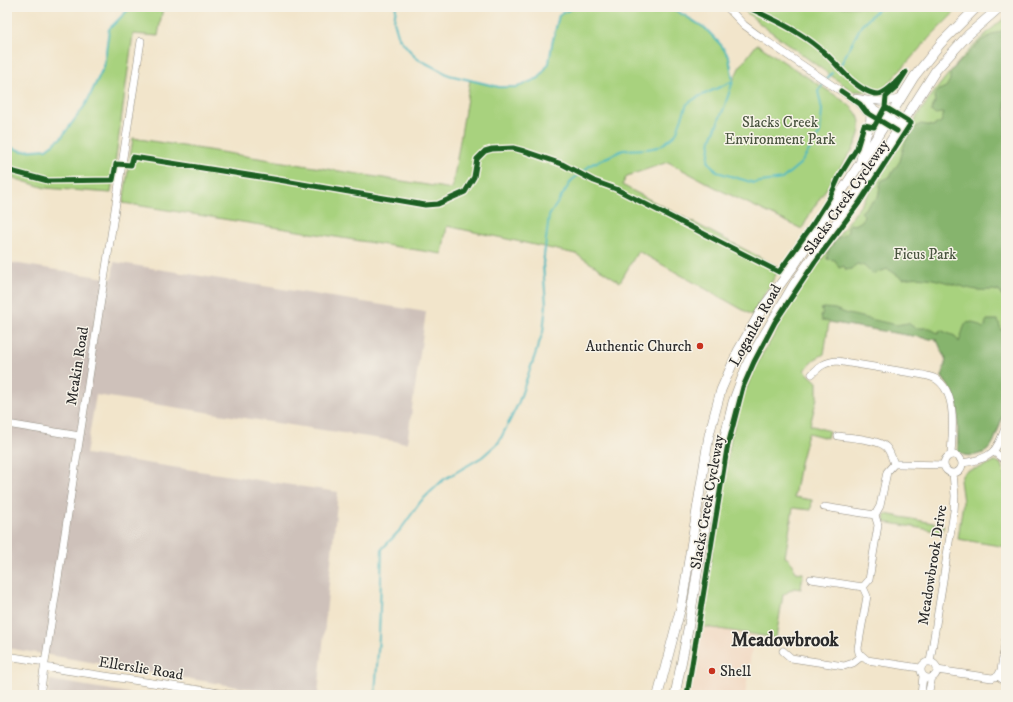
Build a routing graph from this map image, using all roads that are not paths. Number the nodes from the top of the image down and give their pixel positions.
1 (727, 7) edge
2 (977, 7) edge
3 (1000, 7) edge
4 (141, 41) dead end
5 (850, 97) junction
6 (900, 98) junction
7 (860, 104) junction
8 (870, 115) junction
9 (887, 121) junction
10 (899, 128) junction
11 (858, 165) junction
12 (812, 374) dead end
13 (7, 424) edge
14 (1006, 425) edge
15 (80, 436) junction
16 (838, 436) dead end
17 (994, 452) junction
18 (952, 455) junction
19 (1006, 461) edge
20 (962, 463) junction
21 (894, 464) junction
22 (944, 465) junction
23 (953, 473) junction
24 (824, 507) dead end
25 (875, 515) junction
26 (811, 579) dead end
27 (863, 587) junction
28 (1006, 638) edge
29 (783, 651) dead end
30 (7, 656) edge
31 (862, 656) junction
32 (930, 662) junction
33 (45, 665) junction
34 (920, 668) junction
35 (937, 670) junction
36 (923, 676) junction
37 (998, 676) junction
38 (932, 677) junction
39 (1006, 682) edge
40 (40, 695) edge
41 (234, 695) edge
42 (658, 695) edge
43 (675, 695) edge
44 (921, 695) edge
45 (928, 695) edge

1 - 5 street
2 - 6 main road, Loganlea Road
3 - 10 main road, Loganlea Road
4 - 15 street, Meakin Road
5 - 6 street
5 - 7 street
6 - 9 main road, Loganlea Road
7 - 8 street
7 - 9 street
8 - 9 street
8 - 11 street
9 - 10 street
9 - 11 main road, Loganlea Road
10 - 43 main road, Loganlea Road
11 - 42 main road, Loganlea Road
12 - 18 street
13 - 15 street
14 - 17 street
15 - 33 street, Meakin Road
16 - 21 street
17 - 19 street
17 - 20 street
18 - 20 street
18 - 22 street
20 - 23 street
21 - 22 street
21 - 25 street
22 - 23 street
23 - 32 street, Meadowbrook Drive
24 - 25 street
25 - 27 street
26 - 27 street
27 - 31 street
28 - 37 street
29 - 31 street
30 - 33 street, Ellerslie Road
31 - 34 street
32 - 34 street
32 - 35 street
33 - 40 street, Meakin Road
33 - 41 street, Ellerslie Road
34 - 36 street
35 - 37 street
35 - 38 street
36 - 38 street
36 - 44 street
37 - 39 street
38 - 45 street

